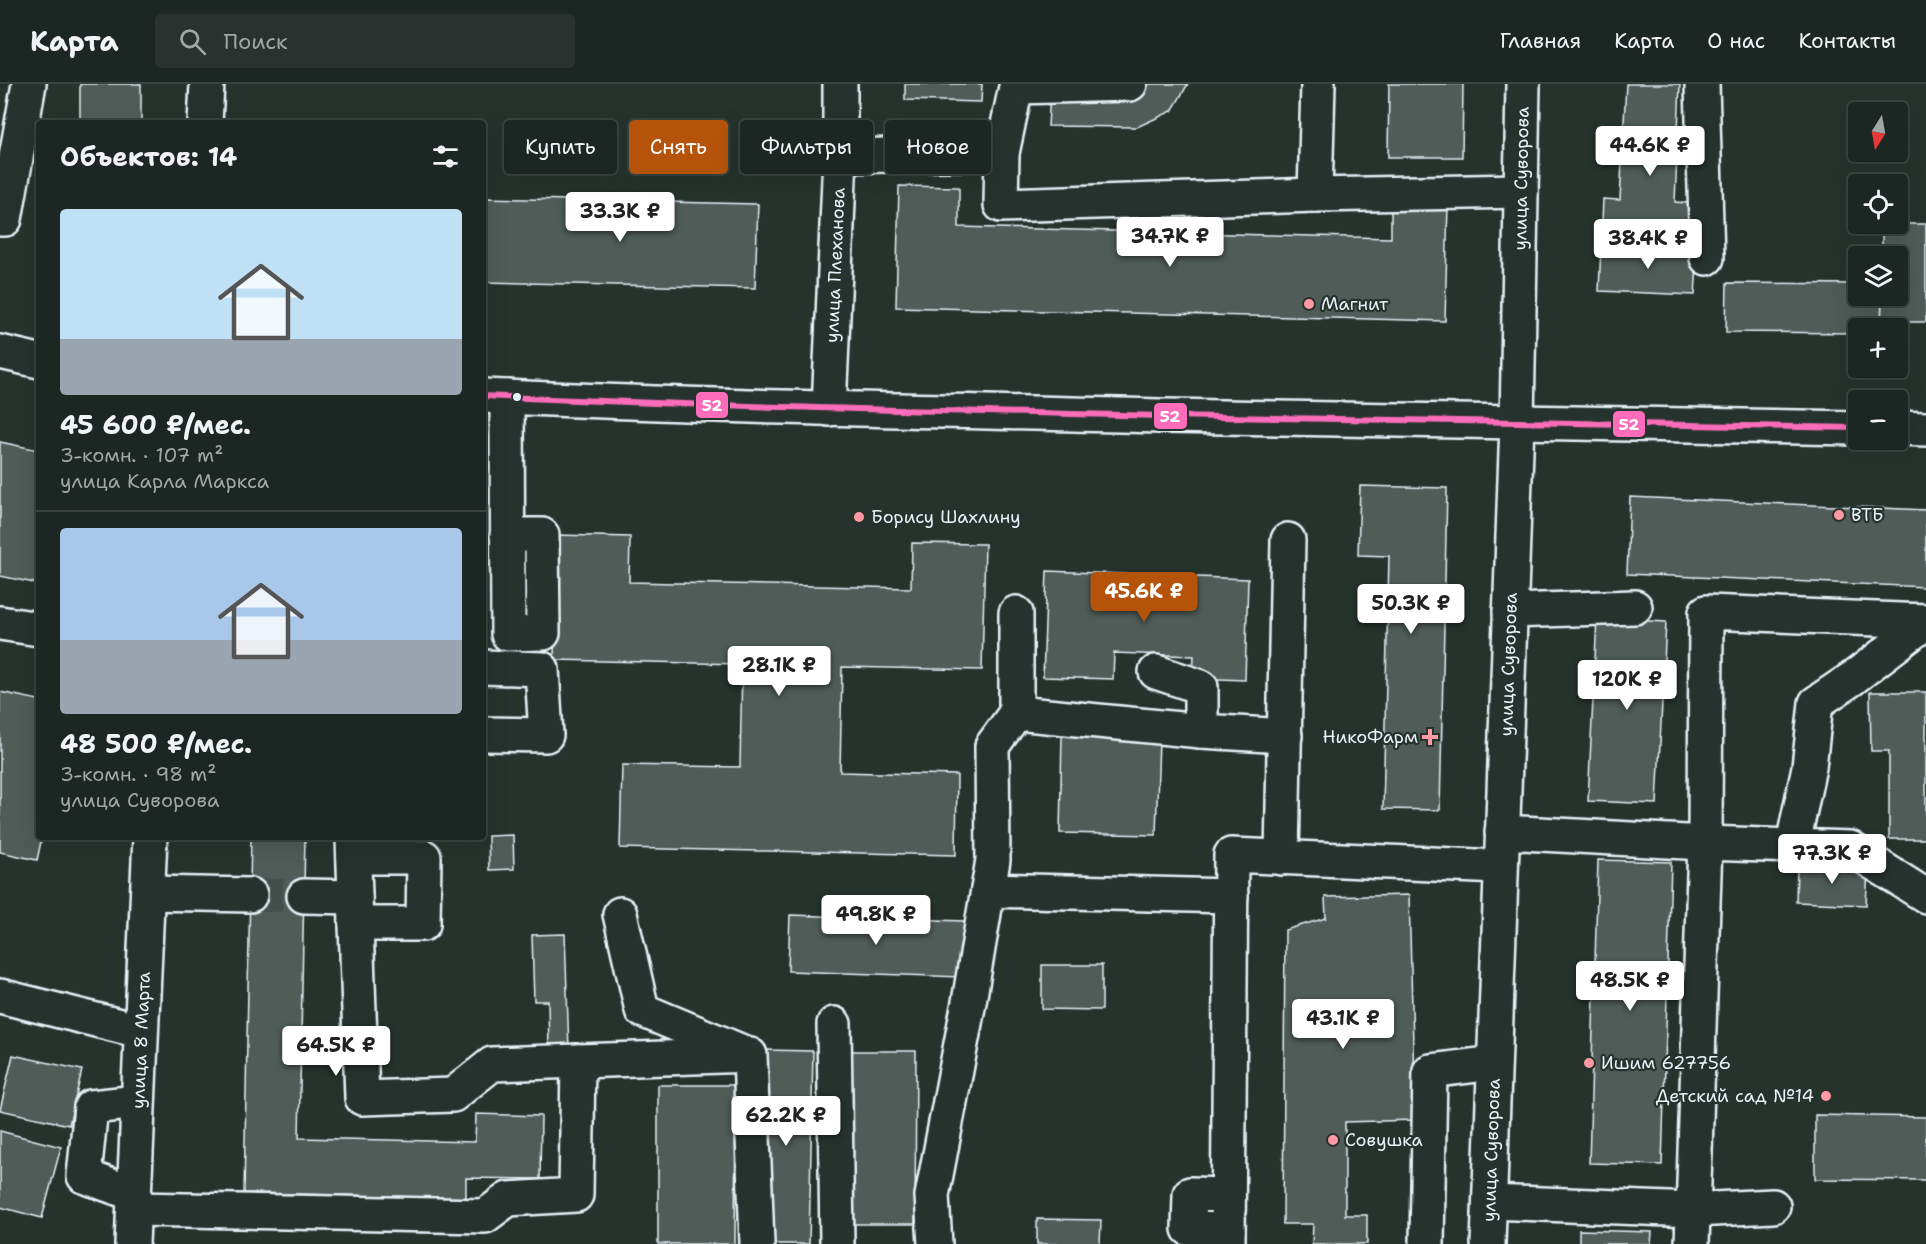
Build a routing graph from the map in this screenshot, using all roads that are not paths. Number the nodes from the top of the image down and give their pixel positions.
1 (29, 84) edge
2 (207, 84) edge
3 (840, 84) edge
4 (1130, 84) edge
5 (1318, 84) edge
6 (1523, 84) edge
7 (1702, 84) edge
8 (1016, 85) edge
9 (206, 120) edge
10 (840, 120) edge
11 (1002, 153) junction
12 (873, 155) edge
13 (839, 174) edge
14 (1521, 191) junction
15 (1315, 195) junction
16 (0, 219) edge
17 (1707, 258) dead end
18 (0, 352) edge
19 (36, 360) edge
20 (495, 397) edge
21 (829, 409) junction
22 (1517, 423) junction
23 (1848, 428) edge
24 (1908, 428) edge
25 (1926, 429) edge
26 (507, 535) dead end
27 (1288, 540) dead end
28 (1635, 608) dead end
29 (1510, 610) junction
30 (1016, 613) dead end
31 (1926, 622) edge
32 (0, 623) edge
33 (36, 629) edge
34 (486, 667) edge
35 (1156, 672) dead end
36 (1016, 713) junction
37 (1201, 731) junction
38 (486, 734) edge
39 (1285, 736) junction
40 (1502, 832) junction
41 (150, 840) edge
42 (1705, 843) junction
43 (1793, 844) junction
44 (354, 847) edge
45 (1282, 858) junction
46 (1500, 867) junction
47 (988, 890) junction
48 (148, 892) junction
49 (250, 895) tunnel mouth
50 (304, 896) tunnel mouth
51 (1231, 896) junction
52 (1926, 896) edge
53 (356, 910) junction
54 (620, 914) dead end
55 (0, 996) edge
56 (834, 1024) dead end
57 (140, 1031) junction
58 (750, 1055) junction
59 (578, 1061) junction
60 (1494, 1063) junction
61 (138, 1102) junction
62 (134, 1202) junction
63 (1490, 1202) junction
64 (1773, 1206) dead end
65 (1694, 1210) junction
66 (1228, 1237) edge
67 (132, 1244) edge
68 (757, 1244) edge
69 (837, 1244) edge
70 (935, 1244) edge
71 (1427, 1244) edge
72 (1488, 1244) edge
73 (1692, 1244) edge

1 - 16 street
2 - 9 street
3 - 10 street, улица Плеханова
4 - 8 street
5 - 15 street
6 - 14 street, улица Суворова
7 - 17 street
8 - 11 street
11 - 12 street
11 - 15 street
13 - 21 street, улица Плеханова
14 - 15 street
14 - 22 street, улица Суворова
18 - 19 street
20 - 21 street
20 - 26 street
21 - 22 street
22 - 23 street
22 - 29 street, улица Суворова
24 - 25 street
27 - 39 street
28 - 29 street
29 - 40 street, улица Суворова
30 - 36 street
31 - 42 street
31 - 43 street
32 - 33 street
34 - 38 street
35 - 37 street
36 - 37 street
36 - 47 street
37 - 39 street
39 - 45 street
40 - 42 street
40 - 46 street, улица Суворова
41 - 48 street, улица 8 Марта
42 - 43 street
42 - 65 street
43 - 52 street
44 - 53 street
44 - 53 street
45 - 46 street
45 - 51 street
46 - 60 street, улица Суворова
47 - 51 street
47 - 70 street
48 - 49 street
48 - 57 street, улица 8 Марта
50 - 53 street
51 - 66 street
53 - 59 street
54 - 58 street
55 - 57 street
56 - 69 street
57 - 61 street, улица 8 Марта
58 - 59 street
58 - 68 street
59 - 62 street
60 - 63 street, улица Суворова
60 - 71 street
61 - 62 street, улица 8 Марта
61 - 62 street
62 - 67 street, улица 8 Марта
63 - 65 street
63 - 72 street, улица Суворова
64 - 65 street
65 - 73 street

